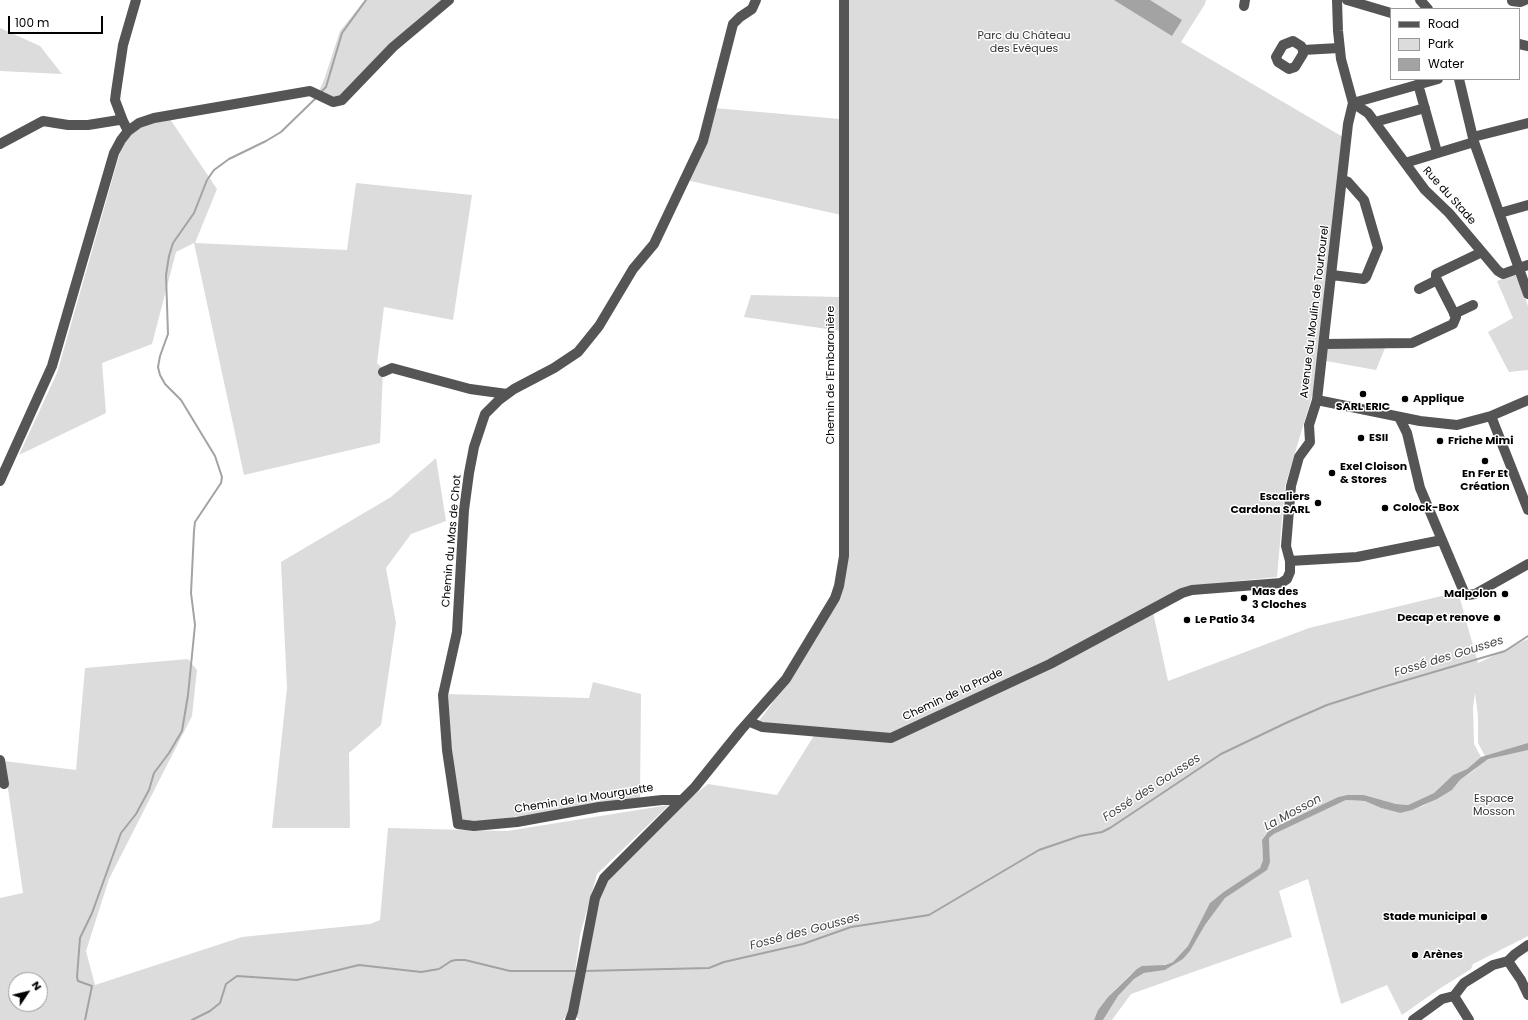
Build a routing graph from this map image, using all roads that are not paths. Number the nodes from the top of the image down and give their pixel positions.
1 (136, 0) edge
2 (449, 0) edge
3 (756, 0) edge
4 (844, 0) edge
5 (1337, 0) edge
6 (1347, 0) edge
7 (1420, 0) edge
8 (1524, 0) edge
9 (1511, 3) edge
10 (1427, 8) edge
11 (1390, 13) edge
12 (1339, 48) junction
13 (1302, 50) dead end
14 (1434, 80) edge
15 (1459, 80) edge
16 (1418, 84) junction
17 (1353, 103) junction
18 (1425, 108) junction
19 (123, 121) junction
20 (1375, 122) junction
21 (1528, 122) edge
22 (128, 131) junction
23 (1474, 139) junction
24 (0, 144) edge
25 (1437, 152) junction
26 (1405, 163) junction
27 (1343, 180) junction
28 (1528, 205) edge
29 (1500, 213) junction
30 (1482, 252) junction
31 (1523, 267) edge
32 (1332, 275) junction
33 (1437, 280) junction
34 (1419, 289) dead end
35 (1528, 294) edge
36 (1473, 305) dead end
37 (1454, 314) junction
38 (1324, 344) junction
39 (383, 372) dead end
40 (507, 394) junction
41 (1317, 400) junction
42 (1528, 400) edge
43 (1491, 416) junction
44 (1399, 417) junction
45 (1415, 420) junction
46 (1407, 433) junction
47 (0, 480) edge
48 (1525, 492) edge
49 (1528, 510) edge
50 (1442, 540) junction
51 (1290, 561) junction
52 (1528, 564) edge
53 (1152, 608) joint
54 (750, 722) junction
55 (0, 760) edge
56 (4, 784) dead end
57 (682, 800) junction
58 (458, 824) joint
59 (1528, 945) edge
60 (1508, 961) junction
61 (1528, 995) edge
62 (1454, 996) junction
63 (570, 1020) edge
64 (1413, 1020) edge
65 (1469, 1020) edge

1 - 19 street
2 - 22 street
3 - 40 street, Chemin du Mas de Chot
4 - 54 street, Chemin de l'Embaronière
5 - 12 street, Avenue du Moulin de Tourtourel
6 - 11 street
7 - 10 street
8 - 9 street
12 - 13 street
12 - 17 street, Avenue du Moulin de Tourtourel
14 - 16 street
15 - 23 street
16 - 17 street
16 - 18 street
17 - 20 street, Rue du Stade
17 - 27 street, Avenue du Moulin de Tourtourel
18 - 20 street
18 - 25 street
19 - 22 street
19 - 24 street
20 - 26 street, Rue du Stade
21 - 23 street
22 - 47 street
23 - 25 street
23 - 29 street
25 - 26 street
26 - 30 street, Rue du Stade
27 - 32 street, Avenue du Moulin de Tourtourel
27 - 32 street
28 - 29 street
29 - 31 street
30 - 31 street, Rue du Stade
30 - 33 street
31 - 35 street
32 - 38 street, Avenue du Moulin de Tourtourel
33 - 34 street
33 - 37 street
36 - 37 street
37 - 38 street
38 - 41 street, Avenue du Moulin de Tourtourel
39 - 40 street
40 - 58 street, Chemin du Mas de Chot
41 - 44 street
41 - 51 street, Avenue du Moulin de Tourtourel
42 - 43 street
43 - 45 street
43 - 48 street
44 - 45 street
44 - 46 street
45 - 46 street
46 - 50 street
48 - 49 street
50 - 51 street
50 - 52 street
51 - 53 street, Avenue du Moulin de Tourtourel
53 - 54 street, Chemin de la Prade
54 - 57 street
55 - 56 street
57 - 58 street, Chemin de la Mourguette
57 - 63 street
59 - 60 street
60 - 61 street
60 - 62 street
62 - 64 street
62 - 65 street

